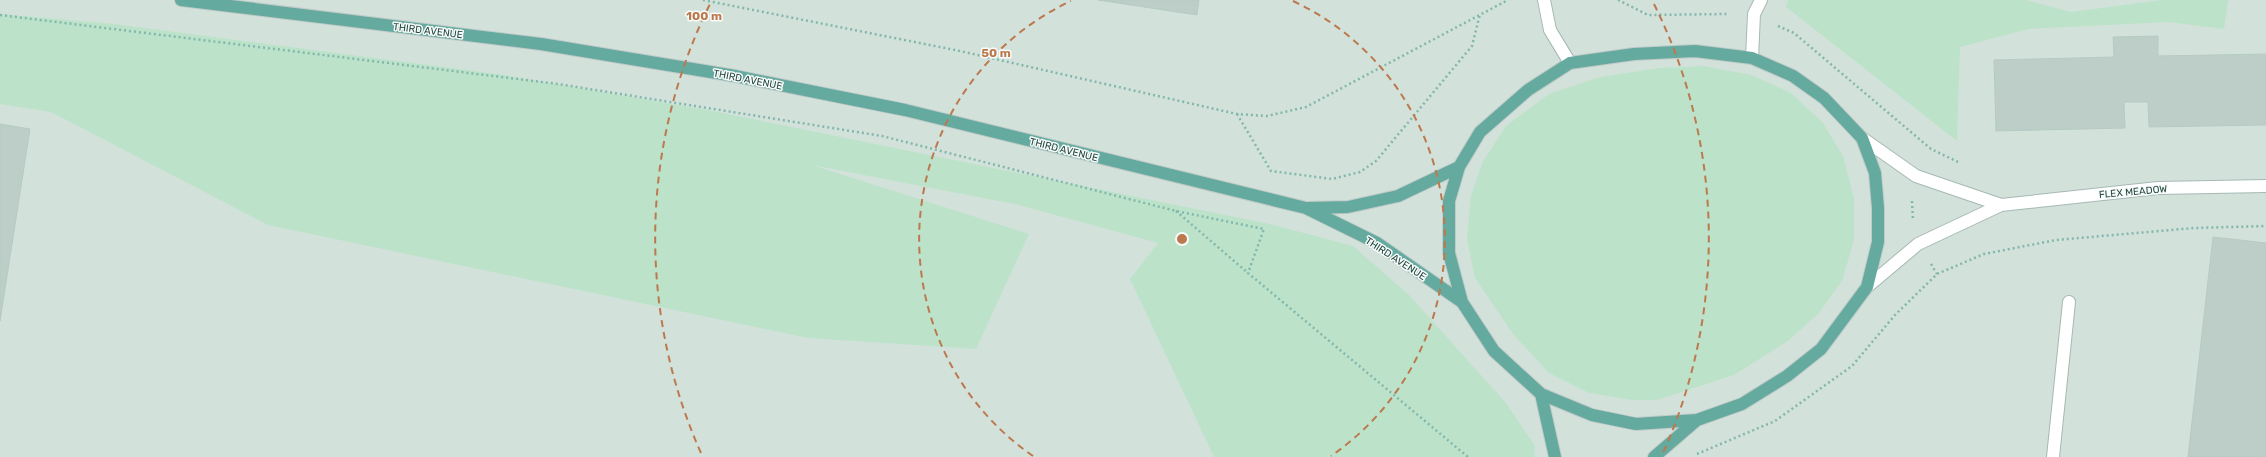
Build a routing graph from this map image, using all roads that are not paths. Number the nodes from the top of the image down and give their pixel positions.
1 (181, 0) edge
2 (1544, 0) edge
3 (1761, 0) edge
4 (1752, 58) junction
5 (1570, 63) junction
6 (1862, 138) junction
7 (1459, 167) junction
8 (2266, 186) edge
9 (2001, 205) junction
10 (1306, 208) junction
11 (1867, 287) junction
12 (1462, 302) junction
13 (2069, 302) dead end
14 (1541, 394) junction
15 (1697, 420) junction
16 (1555, 457) edge
17 (1654, 457) edge
18 (2053, 457) edge

1 - 10 main road, THIRD AVENUE
2 - 5 street
3 - 4 street
4 - 5 main road
4 - 6 main road
5 - 7 main road
6 - 9 street, FLEX MEADOW
6 - 11 main road
7 - 10 main road, THIRD AVENUE
7 - 12 main road
8 - 9 street, FLEX MEADOW
9 - 11 street, FLEX MEADOW
10 - 12 main road, THIRD AVENUE
11 - 15 main road
12 - 14 main road
13 - 18 street
14 - 15 main road
14 - 16 main road
15 - 17 main road

